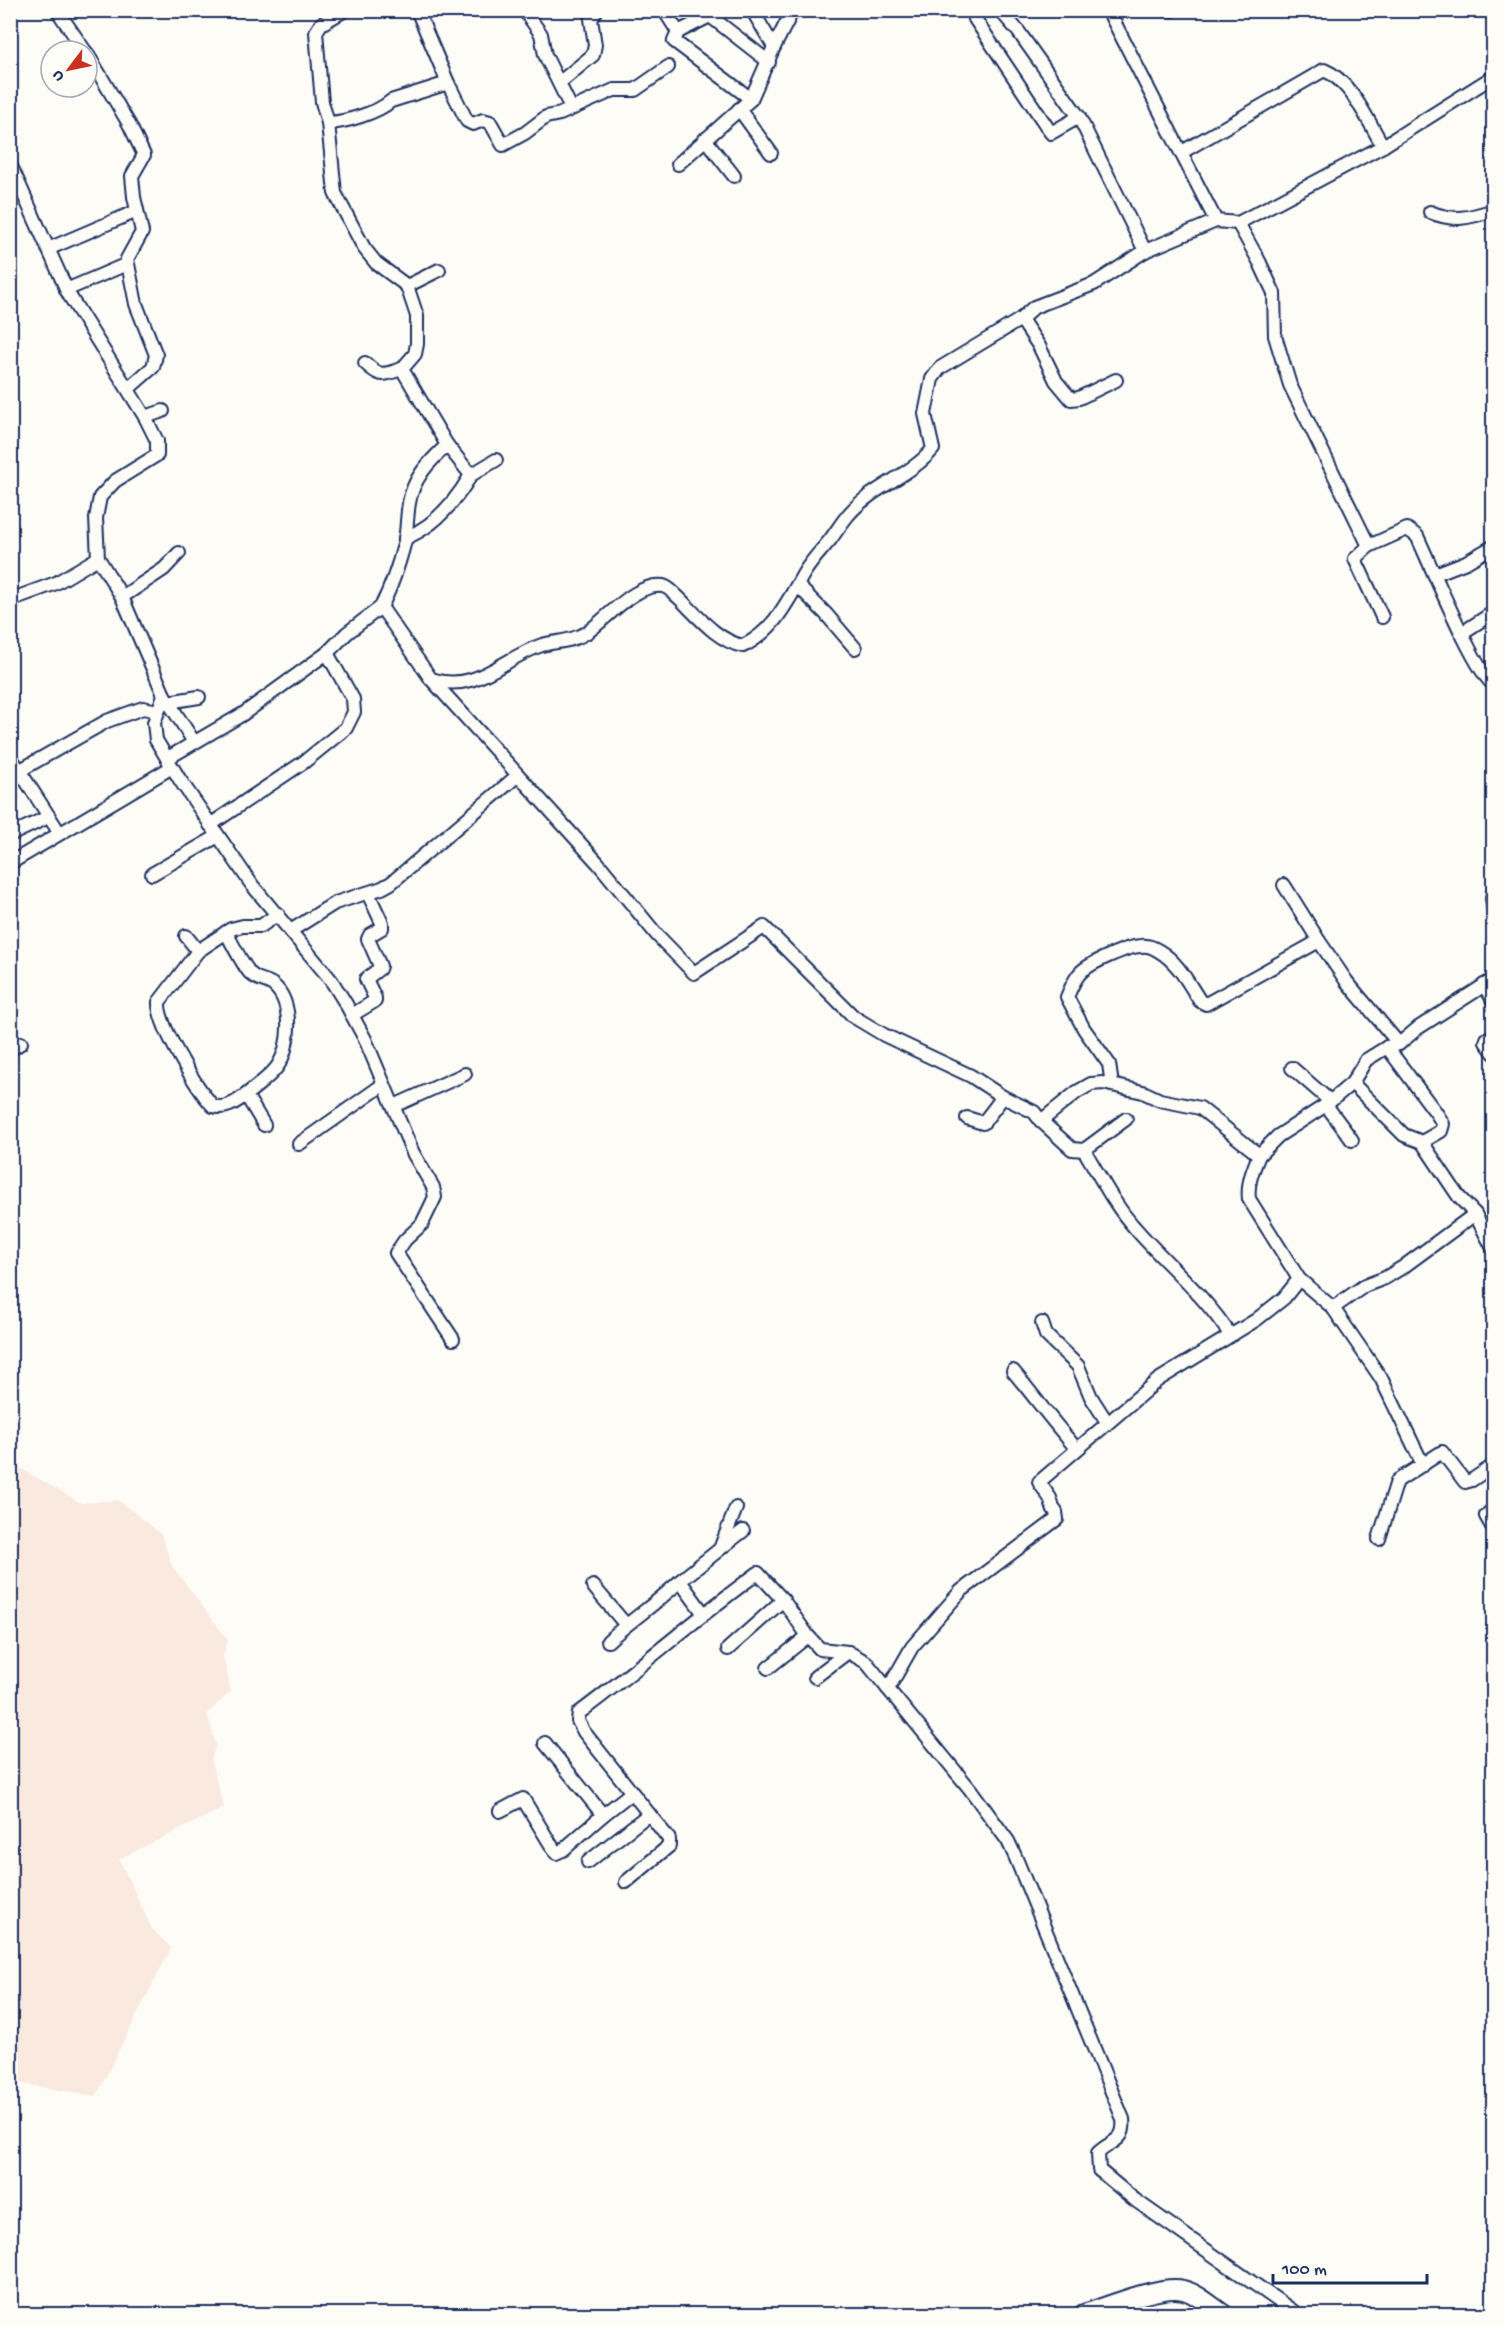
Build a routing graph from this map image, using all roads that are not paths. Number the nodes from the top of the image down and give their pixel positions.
1 (57, 10) edge
2 (345, 10) edge
3 (417, 10) edge
4 (524, 10) edge
5 (597, 10) edge
6 (664, 10) edge
7 (752, 10) edge
8 (793, 10) edge
9 (1108, 10) edge
10 (709, 13) edge
11 (1008, 13) edge
12 (975, 19) dead end
13 (678, 32) junction
14 (77, 39) edge
15 (774, 47) junction
16 (769, 62) junction
17 (668, 67) dead end
18 (99, 74) edge
19 (1494, 76) edge
20 (559, 82) junction
21 (448, 83) junction
22 (751, 99) junction
23 (571, 108) junction
24 (739, 109) junction
25 (1078, 117) junction
26 (328, 123) junction
27 (705, 139) junction
28 (1383, 146) junction
29 (1182, 152) junction
30 (771, 153) dead end
31 (10, 164) edge
32 (678, 165) dead end
33 (734, 176) dead end
34 (15, 186) edge
35 (1494, 210) edge
36 (137, 211) junction
37 (1430, 212) dead end
38 (1216, 221) junction
39 (1238, 223) junction
40 (48, 249) junction
41 (1145, 251) junction
42 (127, 264) junction
43 (439, 270) dead end
44 (407, 286) junction
45 (66, 290) junction
46 (1021, 319) junction
47 (365, 363) dead end
48 (402, 369) junction
49 (1116, 380) dead end
50 (128, 389) junction
51 (163, 411) dead end
52 (145, 417) junction
53 (447, 446) junction
54 (496, 460) dead end
55 (471, 475) junction
56 (405, 538) junction
57 (1369, 546) junction
58 (1494, 546) edge
59 (179, 553) dead end
60 (98, 558) junction
61 (1435, 574) junction
62 (798, 586) junction
63 (122, 597) junction
64 (10, 600) edge
65 (381, 607) junction
66 (1494, 612) edge
67 (1382, 617) dead end
68 (1462, 633) junction
69 (855, 648) dead end
70 (327, 653) junction
71 (431, 679) junction
72 (1494, 685) edge
73 (198, 697) dead end
74 (166, 699) junction
75 (158, 711) junction
76 (194, 742) junction
77 (10, 756) edge
78 (170, 762) junction
79 (15, 773) edge
80 (517, 776) junction
81 (46, 818) dead end
82 (210, 825) junction
83 (59, 832) junction
84 (218, 836) junction
85 (11, 841) edge
86 (12, 862) edge
87 (153, 874) dead end
88 (1284, 885) dead end
89 (1494, 890) edge
90 (368, 893) junction
91 (1494, 912) edge
92 (278, 914) junction
93 (292, 930) junction
94 (226, 932) junction
95 (186, 936) dead end
96 (1319, 941) junction
97 (198, 951) junction
98 (1489, 982) edge
99 (1494, 1002) edge
100 (352, 1015) junction
101 (1494, 1035) edge
102 (1393, 1045) junction
103 (1494, 1053) edge
104 (1292, 1068) dead end
105 (465, 1074) dead end
106 (1352, 1083) junction
107 (384, 1084) junction
108 (1112, 1085) junction
109 (246, 1095) junction
110 (1003, 1097) junction
111 (1328, 1103) junction
112 (394, 1106) junction
113 (967, 1118) dead end
114 (1126, 1119) dead end
115 (1041, 1121) junction
116 (264, 1125) dead end
117 (1352, 1140) dead end
118 (1422, 1142) junction
119 (299, 1144) dead end
120 (1084, 1150) junction
121 (1259, 1155) junction
122 (1475, 1215) junction
123 (1494, 1250) edge
124 (1299, 1279) junction
125 (1333, 1308) junction
126 (1042, 1323) dead end
127 (1230, 1335) junction
128 (453, 1339) dead end
129 (1013, 1371) dead end
130 (1107, 1422) junction
131 (1077, 1449) junction
132 (1424, 1465) junction
133 (1494, 1466) edge
134 (736, 1508) dead end
135 (1494, 1508) edge
136 (1494, 1530) edge
137 (743, 1531) dead end
138 (1379, 1539) dead end
139 (720, 1549) junction
140 (680, 1581) junction
141 (593, 1586) dead end
142 (783, 1600) junction
143 (704, 1614) junction
144 (626, 1625) junction
145 (808, 1636) junction
146 (608, 1641) dead end
147 (728, 1649) dead end
148 (848, 1652) junction
149 (768, 1668) dead end
150 (815, 1677) dead end
151 (888, 1689) junction
152 (544, 1743) dead end
153 (631, 1793) junction
154 (500, 1811) dead end
155 (649, 1814) junction
156 (603, 1815) junction
157 (588, 1862) dead end
158 (626, 1882) dead end
159 (1084, 2314) edge
160 (1223, 2314) edge
161 (1297, 2314) edge

1 - 14 street
2 - 26 street
3 - 21 street
4 - 20 street
5 - 20 street
6 - 13 street
7 - 15 street
8 - 15 street
9 - 29 street
10 - 13 street
10 - 16 street
11 - 25 street
12 - 25 street
13 - 22 street
15 - 16 street
16 - 22 street
17 - 23 street
18 - 36 street
19 - 28 street
20 - 23 street
21 - 23 street
21 - 26 street
22 - 24 street
24 - 27 street
24 - 30 street
25 - 41 street
26 - 44 street
27 - 32 street
27 - 33 street
28 - 29 street
28 - 39 street
29 - 38 street
31 - 34 street
34 - 40 street
35 - 37 street
36 - 40 street
36 - 42 street
38 - 39 street
38 - 41 street
39 - 57 street
40 - 45 street
41 - 46 street
42 - 45 street
42 - 50 street
43 - 44 street
44 - 48 street
45 - 50 street
46 - 49 street
46 - 62 street
47 - 48 street
48 - 53 street
50 - 52 street
51 - 52 street
52 - 60 street
53 - 55 street
53 - 56 street
54 - 55 street
55 - 56 street
56 - 65 street
57 - 61 street
57 - 67 street
58 - 61 street
59 - 63 street
60 - 63 street
60 - 64 street
61 - 68 street
62 - 69 street
62 - 71 street
63 - 74 street
65 - 70 street
65 - 71 street
66 - 68 street
68 - 72 street
70 - 76 street
70 - 82 street
71 - 80 street
73 - 74 street
74 - 75 street
74 - 76 street
75 - 78 street
75 - 79 street
76 - 78 street
77 - 79 street
78 - 82 street
78 - 83 street
79 - 83 street
80 - 90 street
80 - 110 street
81 - 85 street
82 - 84 street
83 - 86 street
84 - 87 street
84 - 92 street
88 - 96 street
89 - 91 street
90 - 93 street
90 - 100 street
92 - 93 street
92 - 94 street
93 - 100 street
94 - 97 street
94 - 109 street
95 - 97 street
96 - 102 street
96 - 108 street
97 - 109 street
98 - 99 street
98 - 102 street
100 - 107 street
101 - 103 street
102 - 106 street
102 - 118 street
104 - 111 street
105 - 112 street
106 - 111 street
106 - 118 street
107 - 112 street
107 - 119 street
108 - 115 street
108 - 121 street
109 - 116 street
110 - 113 street
110 - 115 street
111 - 117 street
111 - 121 street
112 - 128 street
114 - 120 street
115 - 120 street
118 - 122 street
120 - 127 street
121 - 124 street
122 - 123 street
122 - 125 street
124 - 125 street
124 - 127 street
125 - 132 street
126 - 130 street
127 - 130 street
129 - 131 street
130 - 131 street
131 - 151 street
132 - 133 street
132 - 138 street
134 - 139 street
135 - 136 street
137 - 139 street
139 - 140 street
140 - 143 street
140 - 144 street
141 - 144 street
142 - 143 street
142 - 145 street
142 - 147 street
143 - 153 street
144 - 146 street
145 - 148 street
145 - 149 street
148 - 150 street
148 - 151 street
151 - 161 street
152 - 156 street
153 - 155 street
153 - 156 street
154 - 156 street
155 - 157 street
155 - 158 street
159 - 160 street

